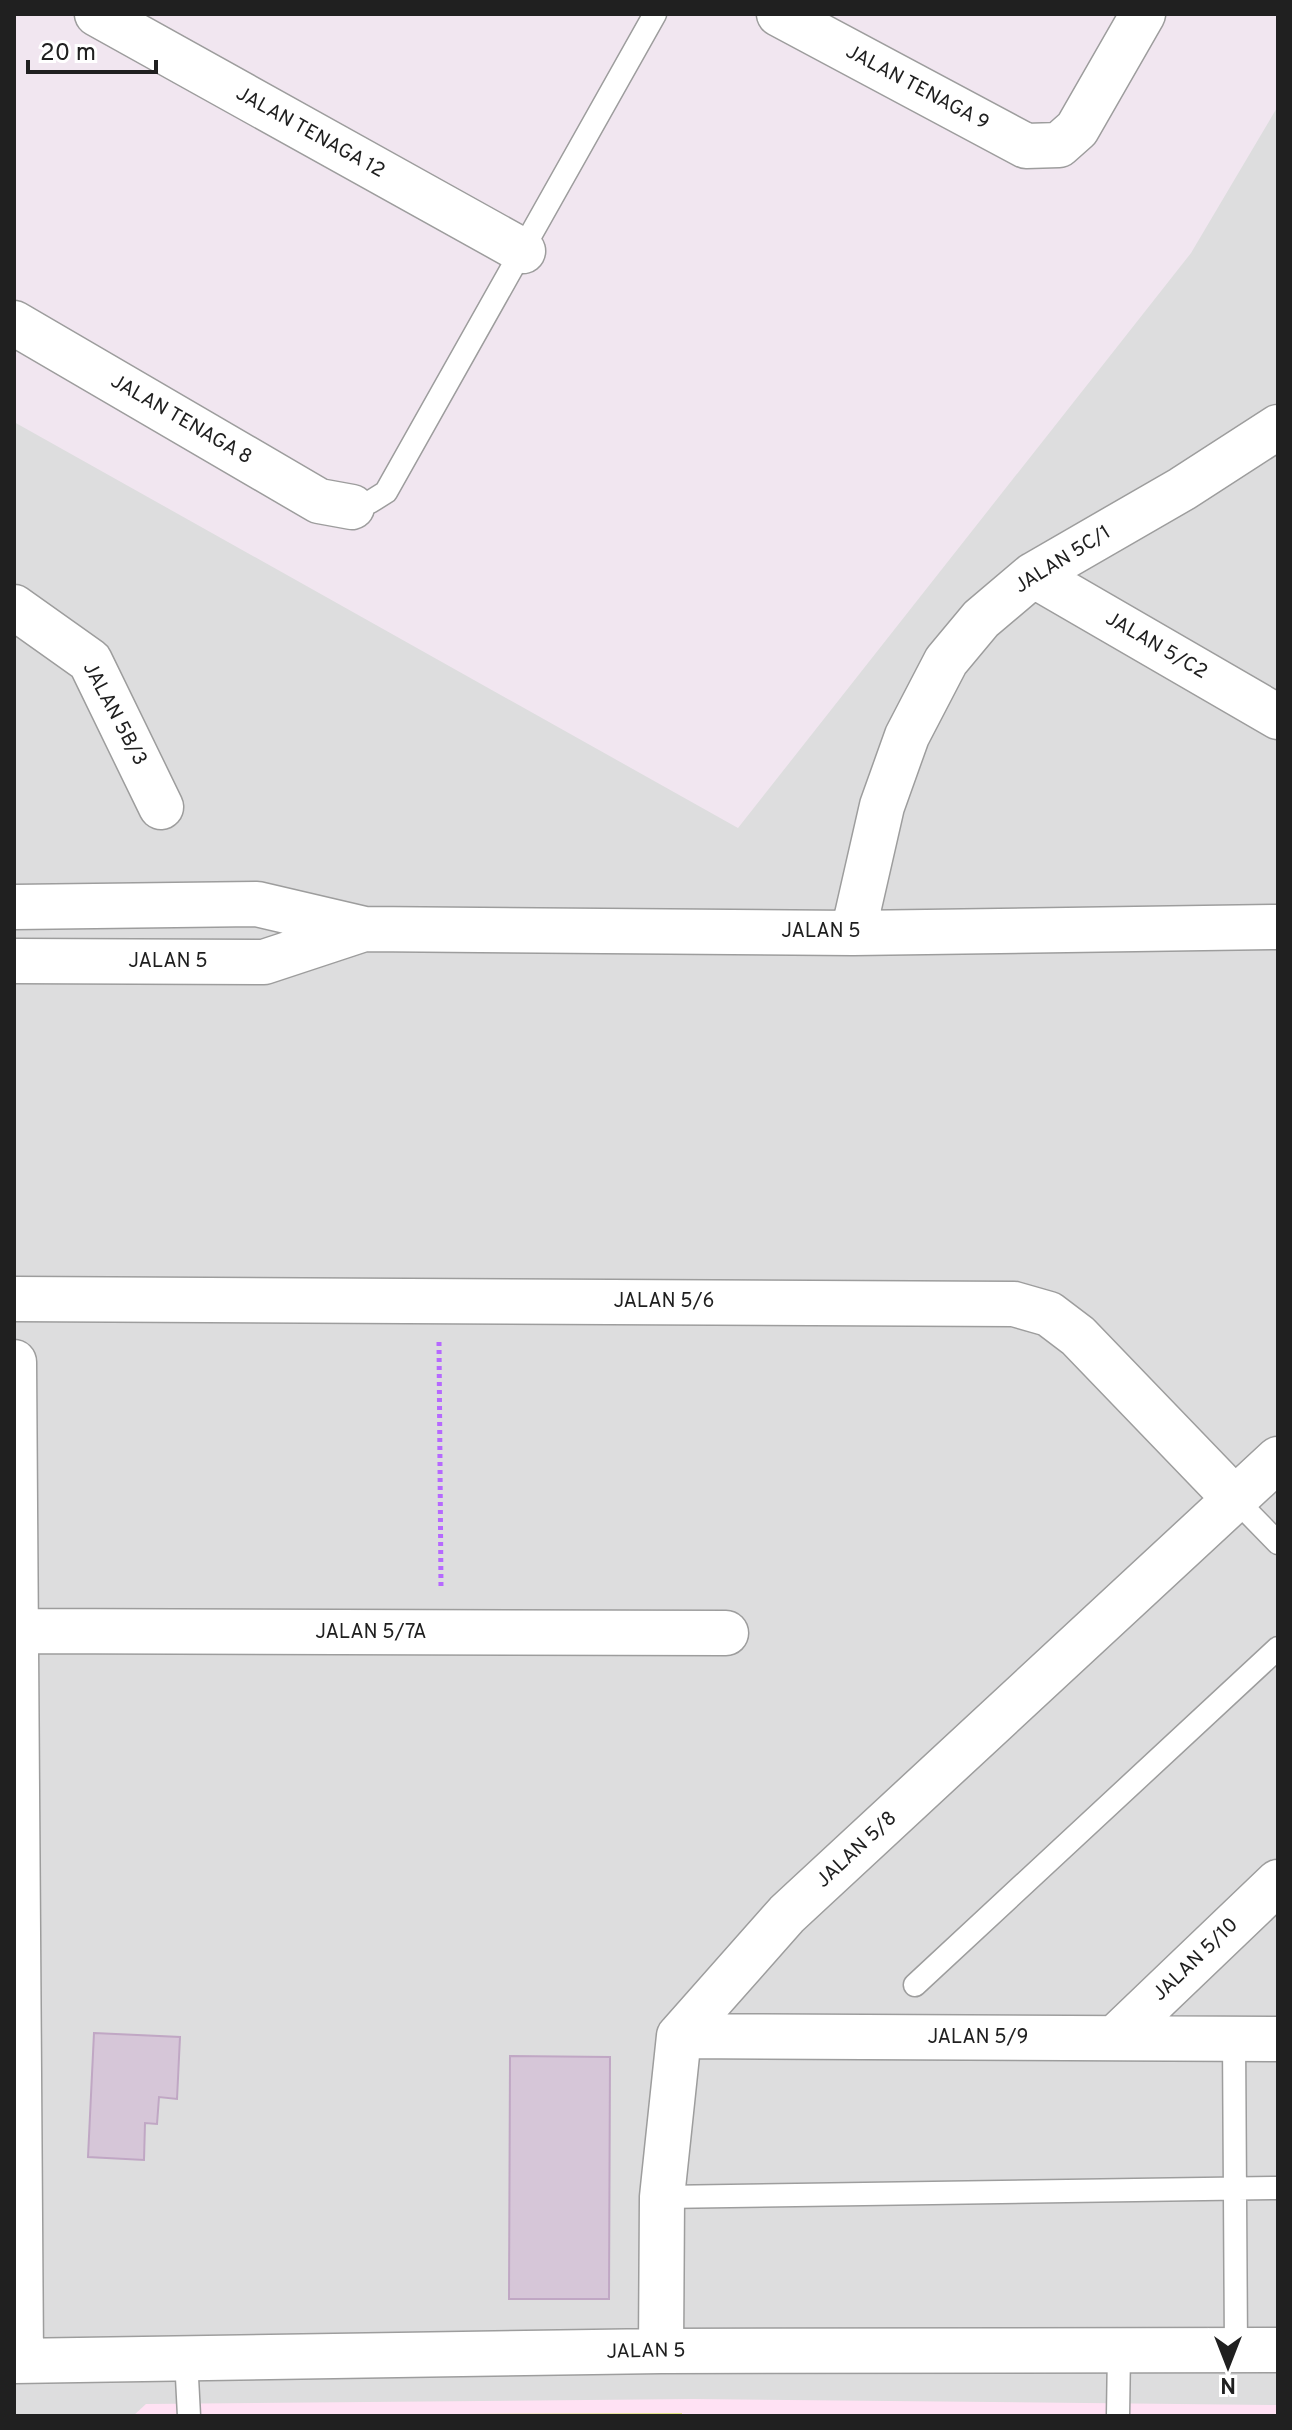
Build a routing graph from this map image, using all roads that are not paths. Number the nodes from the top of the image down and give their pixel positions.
1 (97, 14) edge
2 (655, 14) edge
3 (779, 14) edge
4 (1143, 14) edge
5 (523, 251) junction
6 (14, 323) edge
7 (1278, 427) edge
8 (352, 507) joint
9 (1033, 575) junction
10 (14, 607) edge
11 (1278, 717) edge
12 (161, 807) dead end
13 (14, 907) edge
14 (1278, 927) edge
15 (364, 929) junction
16 (853, 933) junction
17 (14, 961) edge
18 (14, 1299) edge
19 (14, 1362) edge
20 (1278, 1459) edge
21 (1235, 1499) junction
22 (1278, 1543) edge
23 (16, 1631) junction
24 (726, 1633) dead end
25 (1278, 1648) edge
26 (1278, 1882) edge
27 (915, 1985) dead end
28 (679, 2036) junction
29 (1115, 2038) junction
30 (1234, 2038) junction
31 (1278, 2039) edge
32 (17, 2084) edge
33 (1235, 2188) junction
34 (1278, 2188) edge
35 (662, 2197) junction
36 (1119, 2350) junction
37 (1257, 2350) edge
38 (661, 2351) junction
39 (186, 2358) junction
40 (18, 2360) edge
41 (189, 2416) edge
42 (1118, 2416) edge

1 - 5 street, JALAN TENAGA 12
2 - 5 lane
3 - 4 street, JALAN TENAGA 9
5 - 8 lane
6 - 8 street, JALAN TENAGA 8
7 - 9 street, JALAN 5C/1
9 - 11 street, JALAN 5/C2
9 - 16 street, JALAN 5C/1
10 - 12 street, JALAN 5B/3
13 - 15 street, JALAN 5
14 - 16 street, JALAN 5
15 - 16 street, JALAN 5
15 - 17 street, JALAN 5
18 - 21 street, JALAN 5/6
19 - 23 street
20 - 21 street, JALAN 5/8
21 - 22 lane
21 - 28 street, JALAN 5/8
23 - 24 street, JALAN 5/7A
23 - 32 street
25 - 27 lane
26 - 29 street, JALAN 5/10
28 - 29 street, JALAN 5/9
28 - 35 street
29 - 30 street, JALAN 5/9
30 - 31 street, JALAN 5/9
30 - 33 lane
32 - 40 street
33 - 34 lane
33 - 35 lane
33 - 37 lane
35 - 38 street
36 - 37 street, JALAN 5
36 - 38 street, JALAN 5
36 - 42 lane
38 - 39 street, JALAN 5
39 - 40 street, JALAN 5
39 - 41 lane

